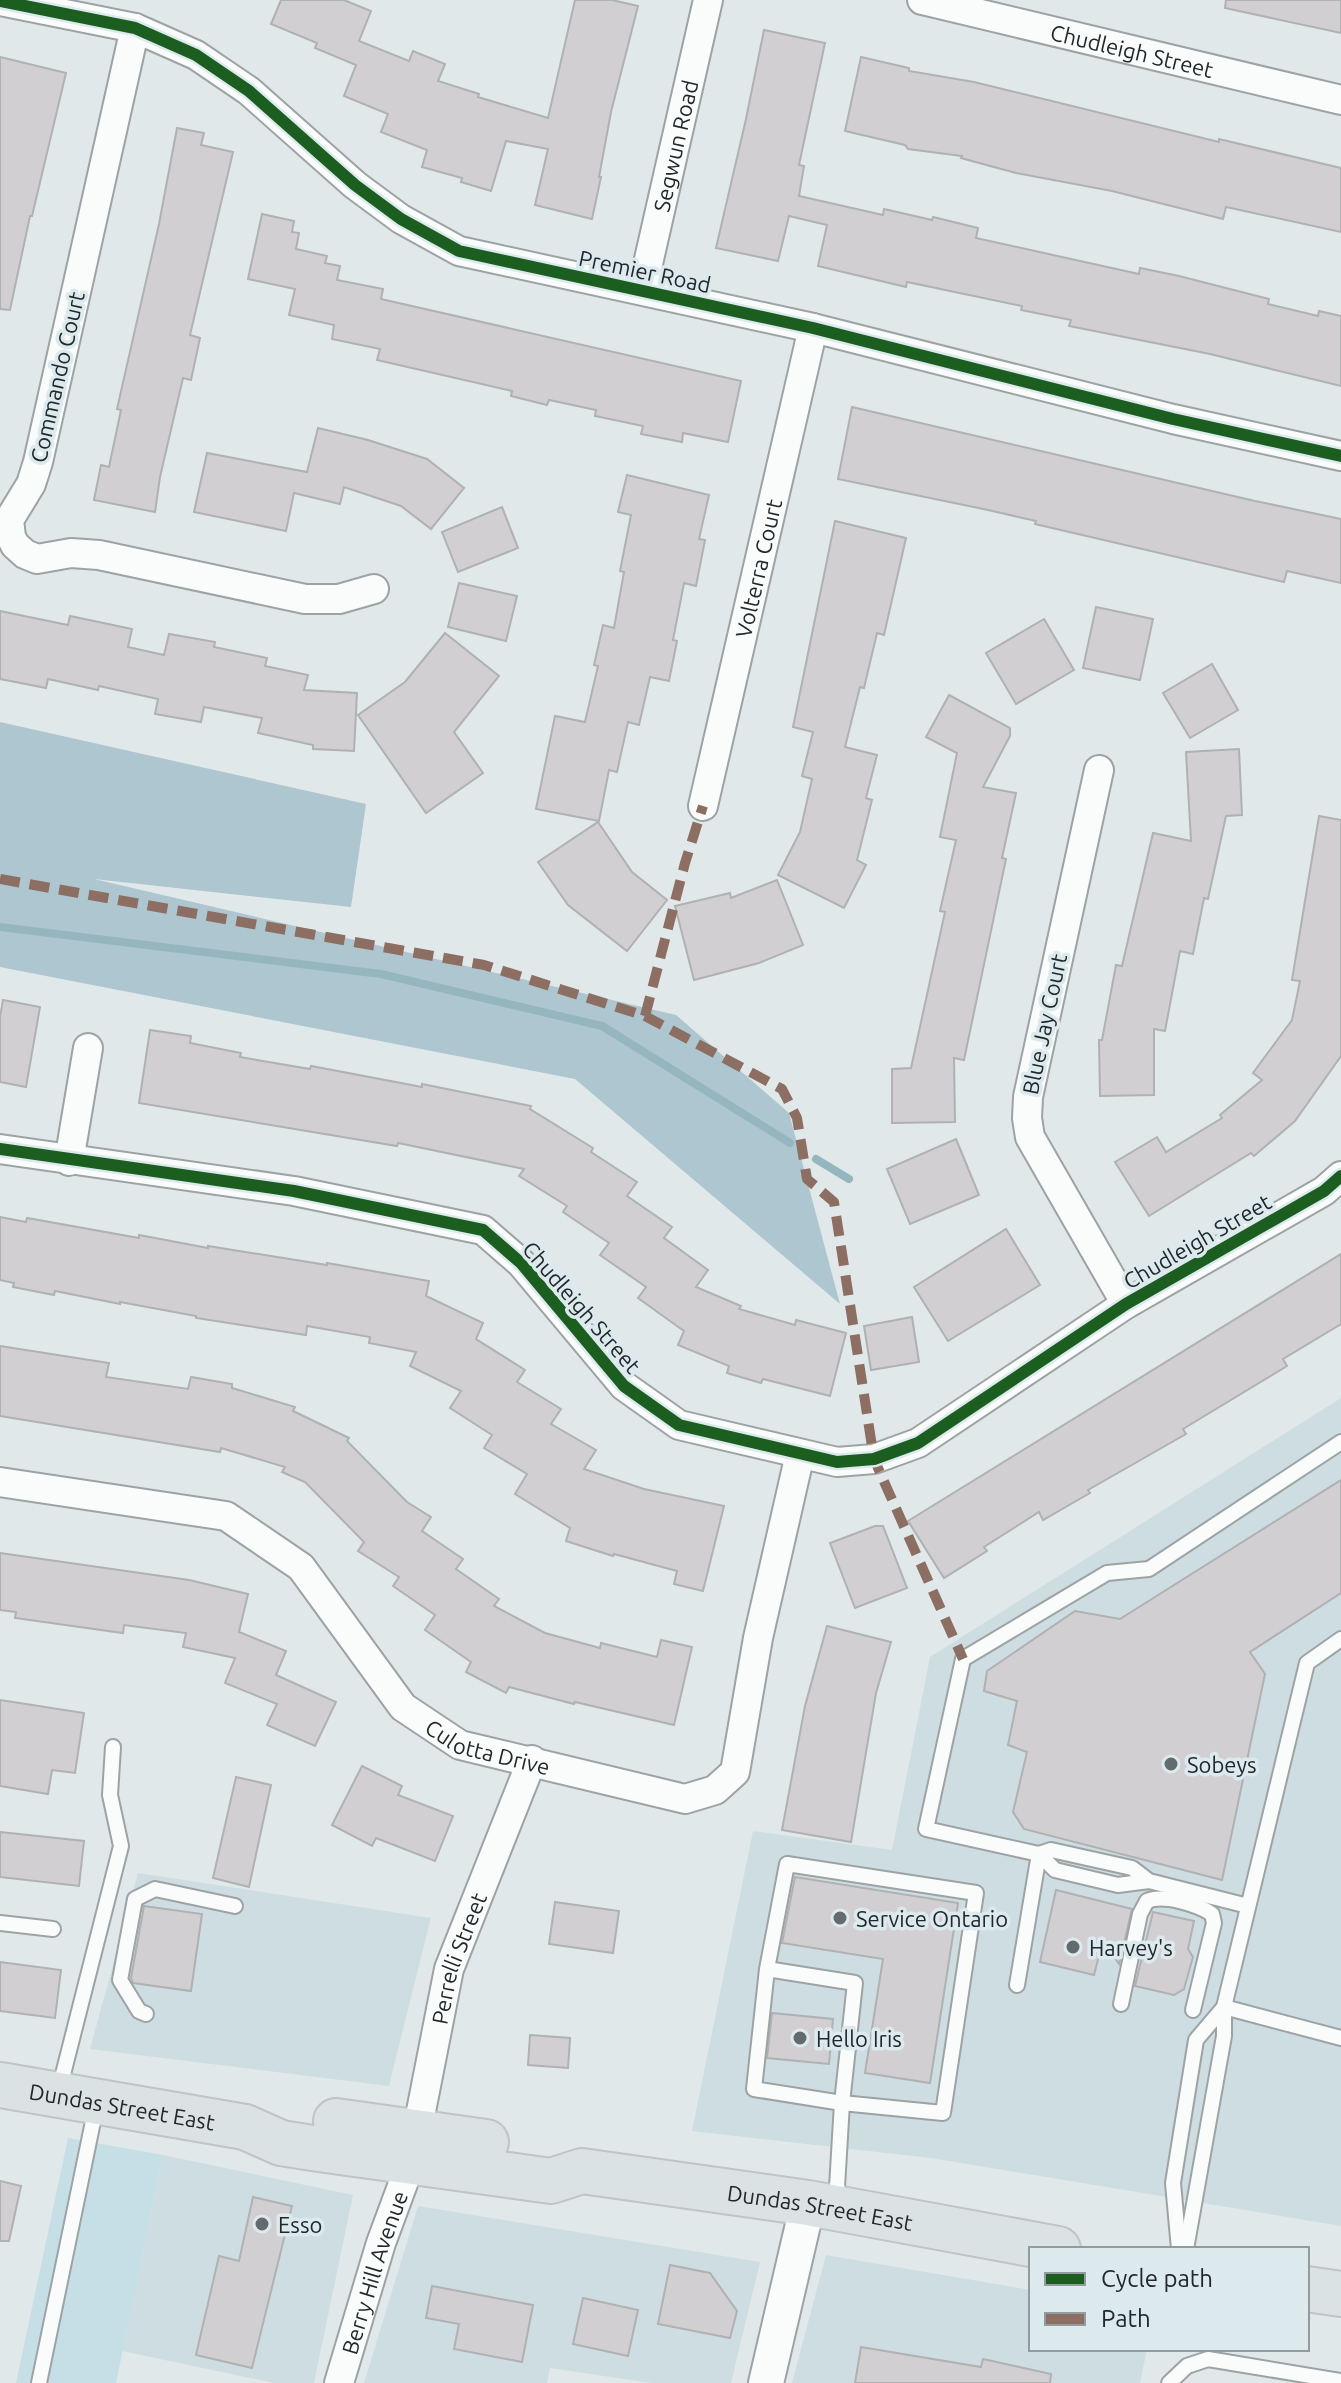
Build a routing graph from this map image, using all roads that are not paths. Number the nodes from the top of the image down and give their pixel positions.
1 (708, 0) edge
2 (922, 0) edge
3 (0, 1) edge
4 (135, 28) junction
5 (1341, 100) edge
6 (642, 290) junction
7 (813, 328) junction
8 (1341, 456) edge
9 (374, 589) dead end
10 (1099, 770) dead end
11 (703, 806) dead end
12 (88, 1048) dead end
13 (0, 1149) edge
14 (69, 1161) junction
15 (1341, 1176) edge
16 (1126, 1304) junction
17 (1341, 1442) edge
18 (800, 1454) junction
19 (0, 1482) edge
20 (1341, 1639) edge
21 (113, 1747) dead end
22 (532, 1760) junction
23 (1039, 1854) junction
24 (235, 1906) dead end
25 (1248, 1906) junction
26 (0, 1923) edge
27 (53, 1929) dead end
28 (767, 1969) junction
29 (1017, 1985) dead end
30 (1121, 2004) dead end
31 (1224, 2007) junction
32 (1193, 2010) dead end
33 (146, 2014) dead end
34 (1341, 2038) edge
35 (0, 2085) edge
36 (77, 2100) junction
37 (842, 2103) junction
38 (414, 2147) junction
39 (822, 2206) junction
40 (1047, 2247) edge
41 (1179, 2247) edge
42 (1186, 2247) edge
43 (1309, 2289) edge
44 (1341, 2294) edge
45 (1341, 2381) edge
46 (39, 2383) edge
47 (339, 2383) edge
48 (766, 2383) edge
49 (1169, 2383) edge

1 - 6 street, Segwun Road
2 - 5 street, Chudleigh Street
3 - 4 street, Premier Road
4 - 6 street, Premier Road
4 - 9 street, Commando Court
6 - 7 street, Premier Road
7 - 8 street, Premier Road
7 - 11 street, Volterra Court
10 - 16 street, Blue Jay Court
12 - 14 street
13 - 14 street, Chudleigh Street
14 - 18 street, Chudleigh Street
15 - 16 street, Chudleigh Street
16 - 18 street, Chudleigh Street
17 - 23 lane
18 - 22 street, Culotta Drive
19 - 22 street, Culotta Drive
20 - 25 lane
21 - 36 lane
22 - 38 street, Perrelli Street
23 - 25 lane
23 - 29 lane
24 - 33 lane
25 - 31 lane
26 - 27 lane
28 - 37 lane
28 - 37 lane
28 - 37 lane
30 - 32 lane
31 - 34 lane
31 - 41 lane
31 - 42 lane
35 - 36 main road, Dundas Street East
36 - 38 main road, Dundas Street East
36 - 46 lane
37 - 39 lane
38 - 39 main road, Dundas Street East
38 - 47 street, Berry Hill Avenue
39 - 40 main road, Dundas Street East
39 - 48 street
43 - 44 main road
45 - 49 lane

